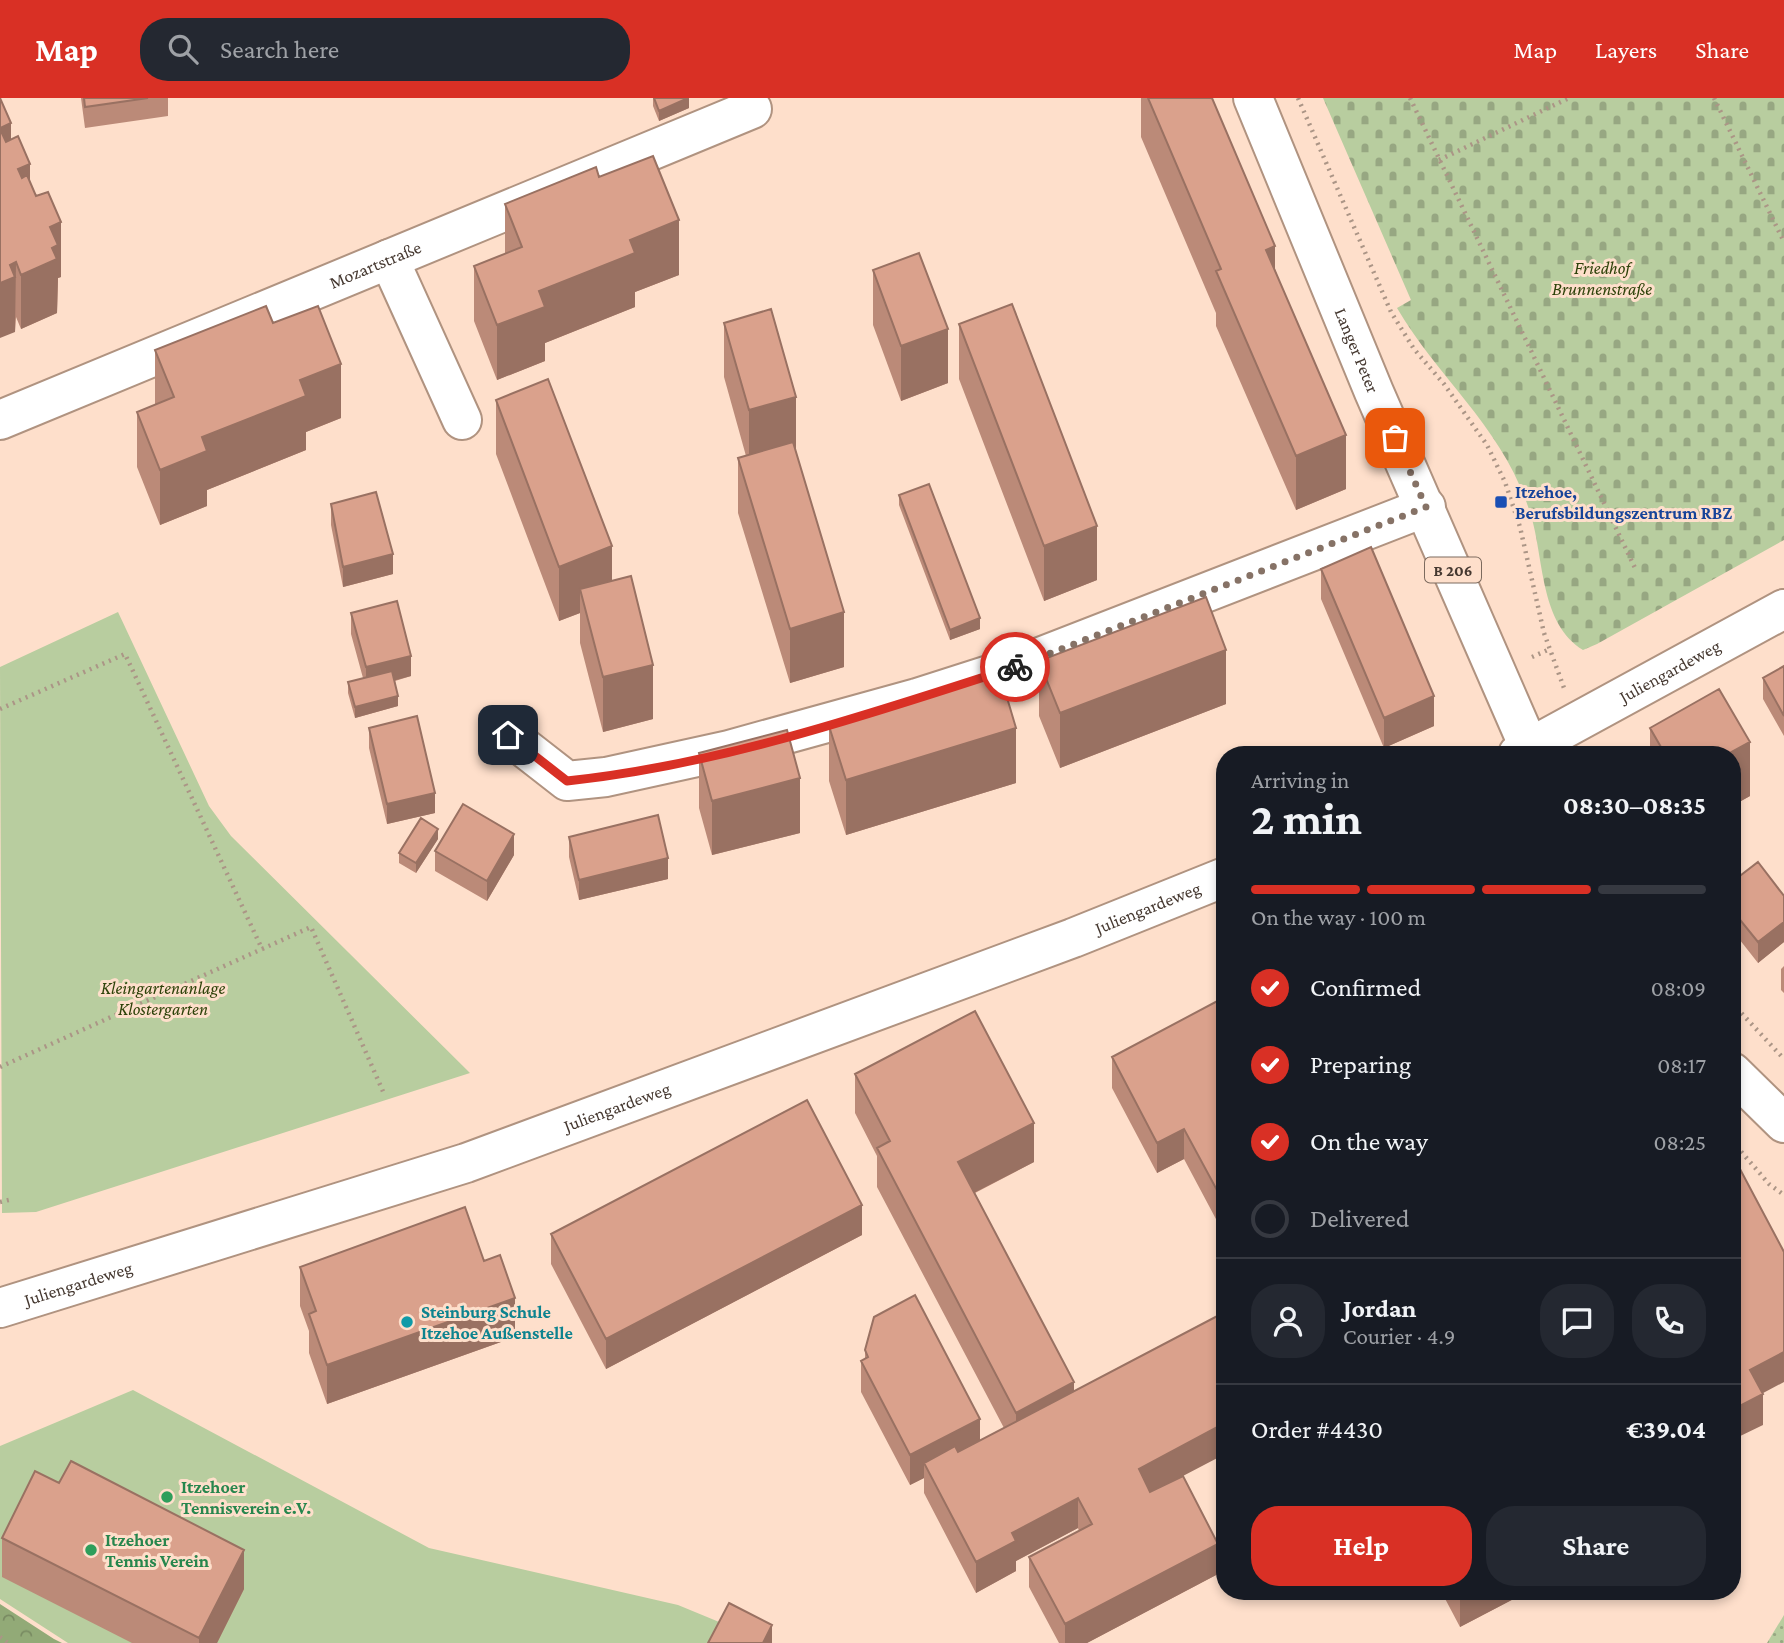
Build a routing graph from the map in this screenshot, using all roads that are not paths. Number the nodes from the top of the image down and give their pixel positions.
1 (1253, 98) edge
2 (760, 102) edge
3 (389, 259) junction
4 (0, 420) edge
5 (462, 420) dead end
6 (1426, 507) junction
7 (1784, 609) edge
8 (508, 735) dead end
9 (1525, 746) edge
10 (1538, 746) edge
11 (1216, 881) edge
12 (1741, 1081) edge
13 (1784, 1123) edge
14 (0, 1308) edge

1 - 6 street, Langer Peter / B 206
2 - 3 street, Mozartstraße
3 - 4 street, Mozartstraße
3 - 5 street
6 - 8 street
6 - 9 street, Langer Peter / B 206
7 - 10 street, Juliengardeweg
11 - 14 street, Juliengardeweg
12 - 13 street

